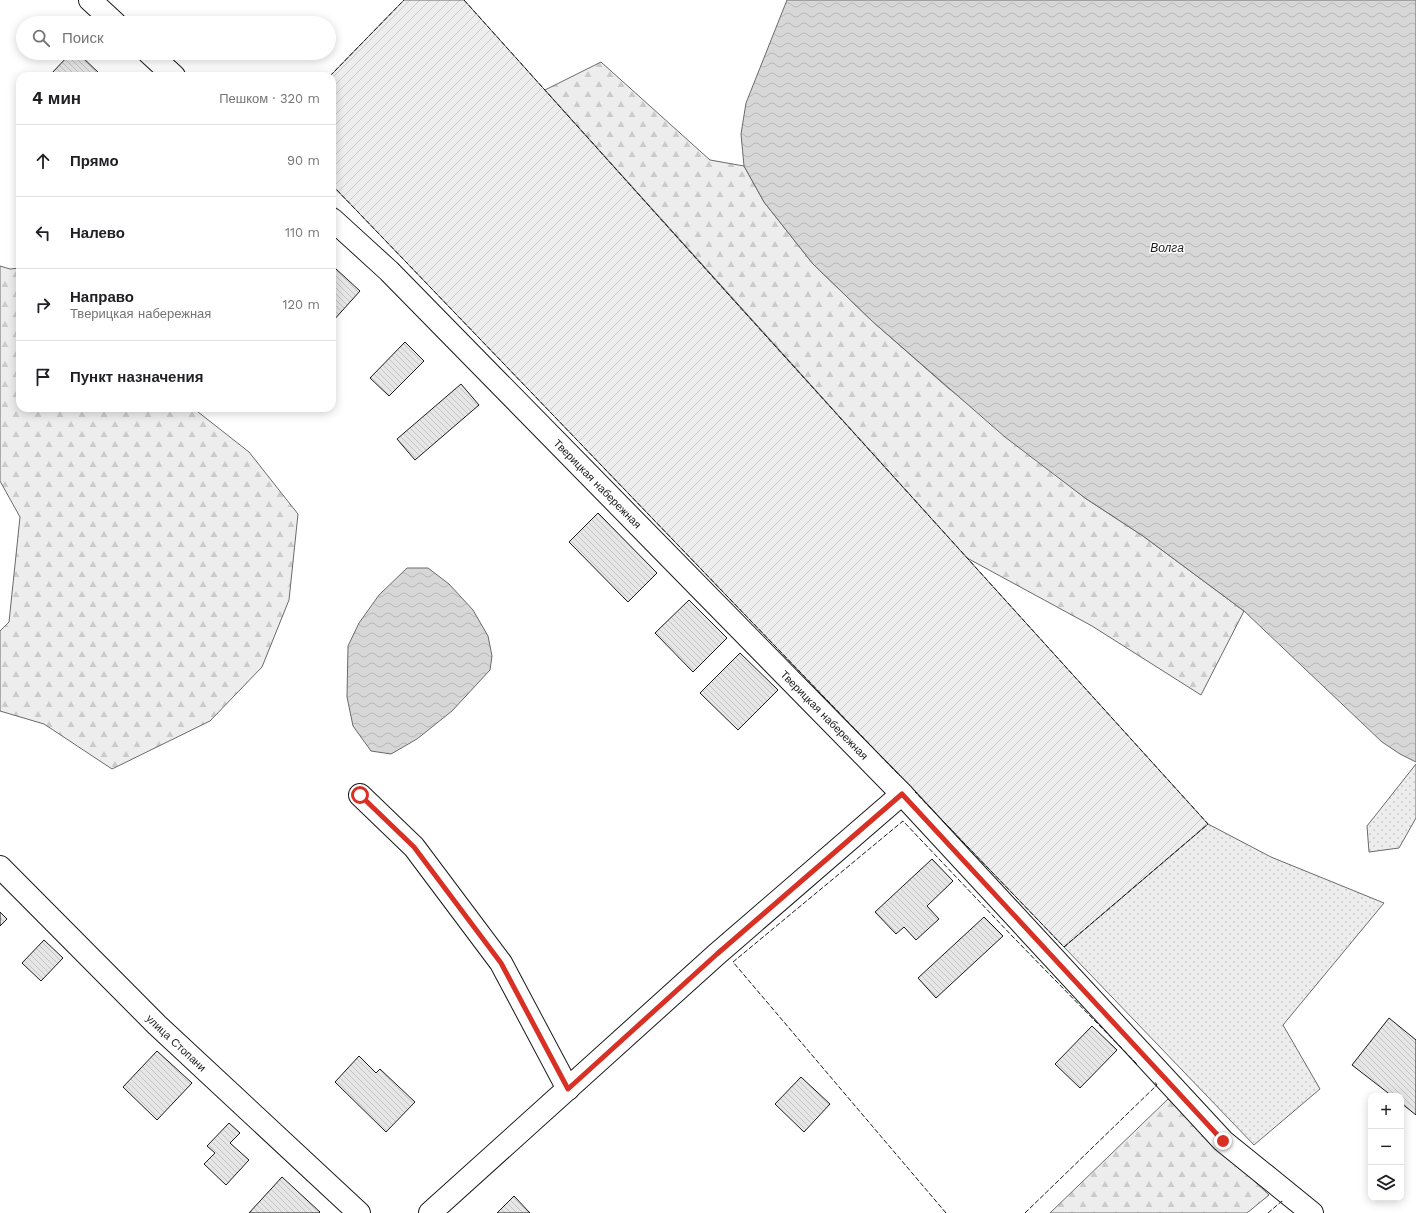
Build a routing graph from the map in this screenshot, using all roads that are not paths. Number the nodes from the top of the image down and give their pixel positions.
1 (90, 0) edge
2 (107, 16) edge
3 (156, 60) edge
4 (169, 72) edge
5 (336, 223) edge
6 (902, 794) junction
7 (360, 795) dead end
8 (0, 867) edge
9 (568, 1089) junction
10 (359, 1213) edge
11 (430, 1213) edge
12 (1312, 1213) edge

1 - 2 street
3 - 4 street
5 - 6 street, Тверицкая набережная
6 - 9 street
6 - 12 street, Тверицкая набережная
7 - 9 street
8 - 10 street, улица Стопани
9 - 11 street

